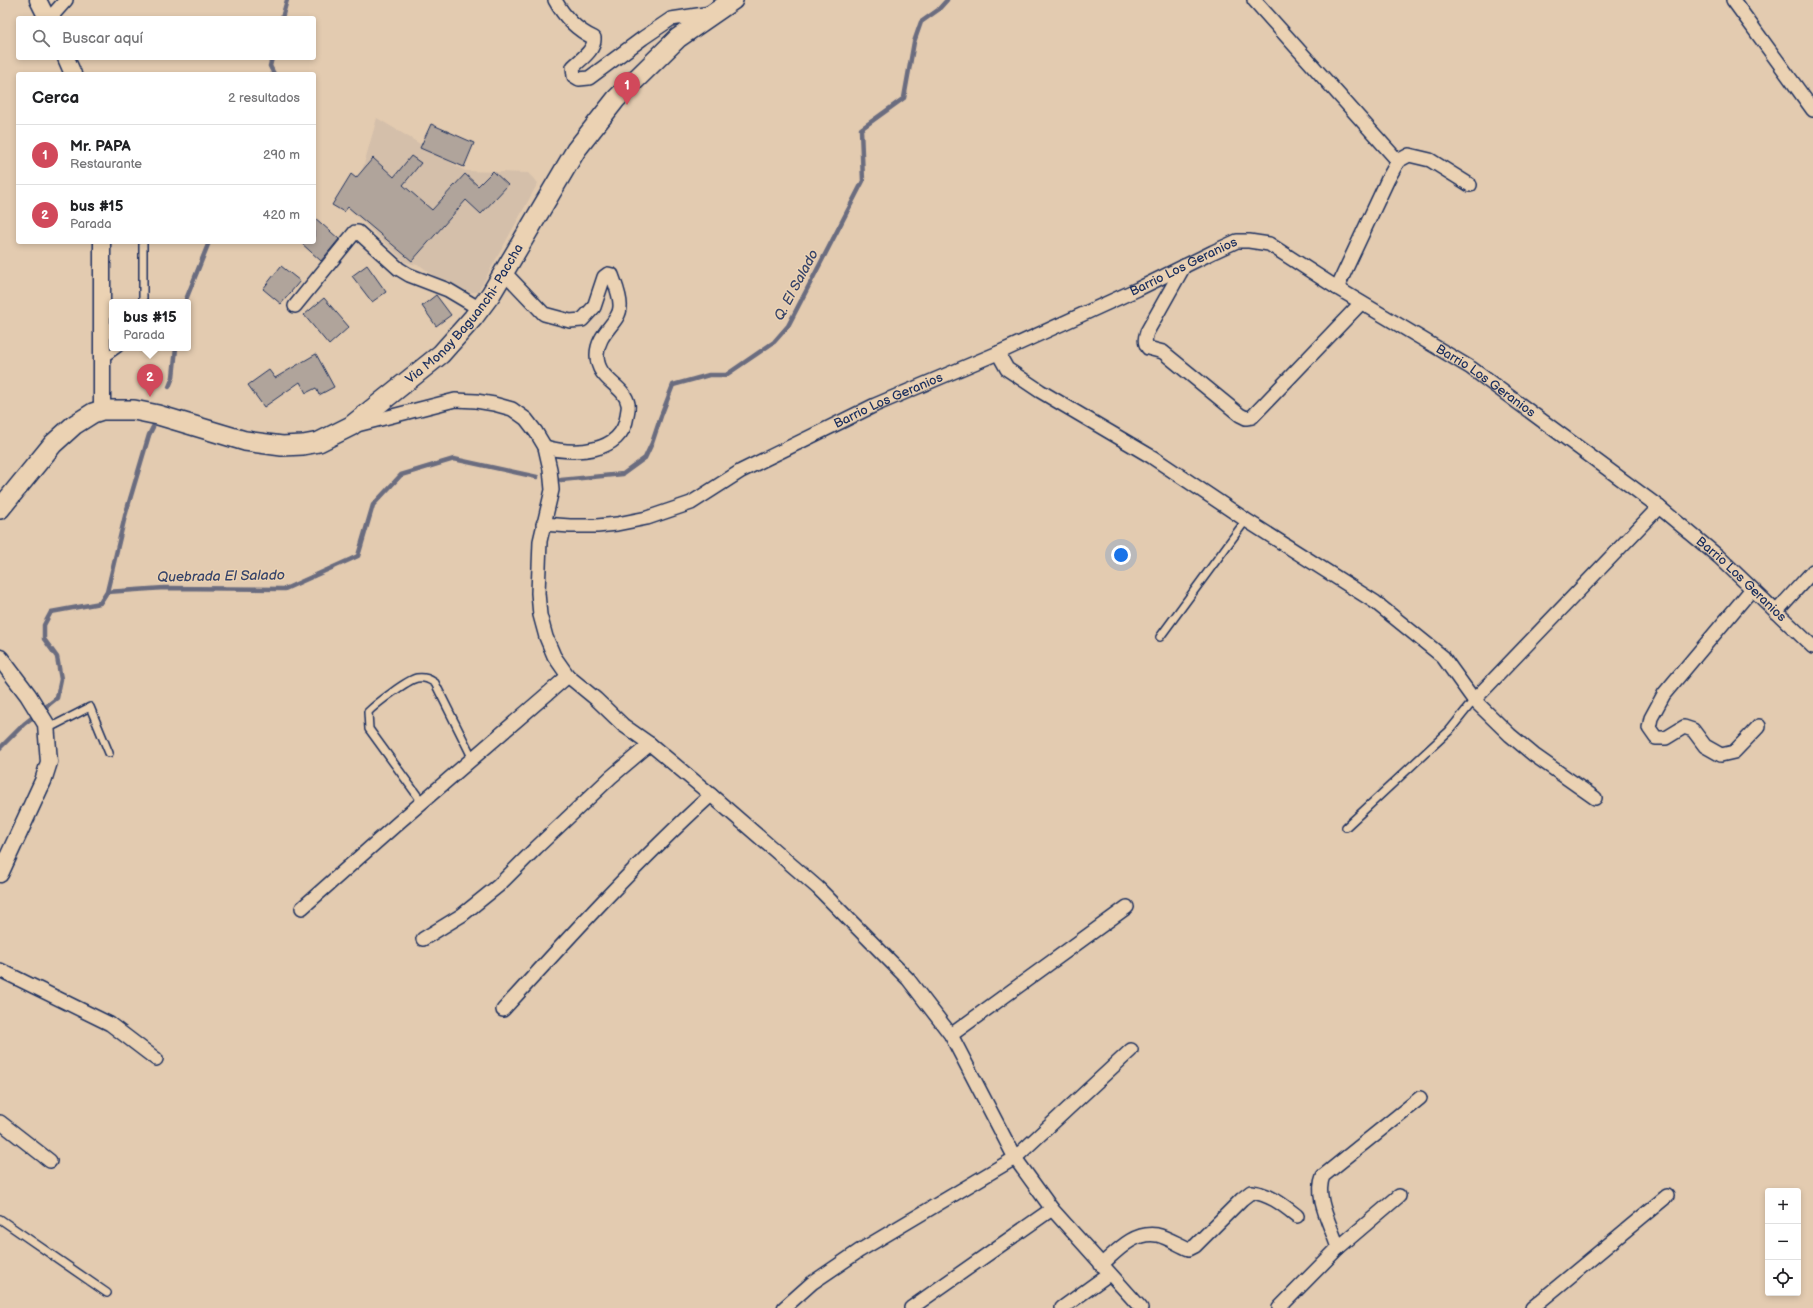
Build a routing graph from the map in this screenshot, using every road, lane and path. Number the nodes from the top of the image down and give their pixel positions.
1 (38, 0) edge
2 (66, 0) edge
3 (556, 0) edge
4 (733, 0) edge
5 (1254, 0) edge
6 (1733, 0) edge
7 (715, 13) junction
8 (46, 16) edge
9 (52, 16) edge
10 (67, 60) edge
11 (72, 72) edge
12 (1813, 110) edge
13 (1398, 161) junction
14 (1470, 185) dead end
15 (102, 244) edge
16 (143, 244) edge
17 (1184, 266) junction
18 (504, 272) junction
19 (1337, 288) junction
20 (143, 299) edge
21 (1361, 303) junction
22 (295, 306) dead end
23 (480, 309) junction
24 (115, 351) edge
25 (998, 353) junction
26 (102, 360) junction
27 (102, 410) junction
28 (351, 426) junction
29 (545, 447) junction
30 (1660, 507) junction
31 (0, 509) edge
32 (1246, 520) junction
33 (543, 524) junction
34 (1813, 570) edge
35 (1752, 589) junction
36 (1776, 612) junction
37 (1160, 636) dead end
38 (1813, 647) edge
39 (0, 658) edge
40 (568, 676) junction
41 (1474, 700) junction
42 (46, 726) junction
43 (1759, 726) dead end
44 (650, 744) junction
45 (109, 753) dead end
46 (473, 759) junction
47 (711, 795) junction
48 (1595, 798) dead end
49 (422, 802) junction
50 (1346, 827) dead end
51 (0, 874) edge
52 (1127, 907) dead end
53 (302, 908) dead end
54 (423, 940) dead end
55 (0, 970) edge
56 (503, 1010) dead end
57 (951, 1035) junction
58 (1131, 1050) dead end
59 (156, 1059) dead end
60 (1420, 1098) dead end
61 (0, 1122) edge
62 (1014, 1158) junction
63 (50, 1162) dead end
64 (1399, 1196) dead end
65 (1667, 1196) dead end
66 (1052, 1209) junction
67 (1297, 1216) dead end
68 (0, 1219) edge
69 (1338, 1248) junction
70 (1105, 1269) junction
71 (107, 1293) dead end
72 (784, 1308) edge
73 (911, 1308) edge
74 (1062, 1308) edge
75 (1141, 1308) edge
76 (1279, 1308) edge
77 (1532, 1308) edge

1 - 8 street
2 - 9 street
3 - 7 street
4 - 7 main road, Via Monay Baguanchi- Paccha
5 - 13 street
6 - 12 street
7 - 18 main road, Via Monay Baguanchi- Paccha
10 - 11 street
13 - 14 street
13 - 19 street
15 - 26 street
16 - 20 lane
17 - 19 street, Barrio Los Geranios
17 - 21 street
17 - 25 street, Barrio Los Geranios
18 - 23 main road, Via Monay Baguanchi- Paccha
18 - 29 street
19 - 21 street, Barrio Los Geranios
21 - 30 street, Barrio Los Geranios
22 - 23 street
23 - 28 main road, Via Monay Baguanchi- Paccha
24 - 26 lane
25 - 32 street
25 - 33 street, Barrio Los Geranios
26 - 27 street
27 - 28 main road, Via Monay Baguanchi- Paccha
27 - 31 main road
28 - 29 street
29 - 33 street
30 - 35 street, Barrio Los Geranios
30 - 41 street
32 - 37 lane
32 - 41 street
33 - 40 street
34 - 36 street
35 - 36 street, Barrio Los Geranios
35 - 43 street
36 - 38 street, Barrio Los Geranios
39 - 42 street
40 - 44 street
40 - 46 street
41 - 48 street
41 - 50 lane
42 - 45 lane
42 - 51 street
44 - 47 street
44 - 54 street
46 - 49 street
46 - 49 lane
47 - 56 street
47 - 57 street
49 - 53 street
52 - 57 street
55 - 59 street
57 - 62 street
58 - 62 street
60 - 69 street
61 - 63 street
62 - 66 street
62 - 72 street
64 - 69 street
65 - 77 street
66 - 70 street
66 - 73 street
67 - 70 street
68 - 71 lane
69 - 76 street
70 - 74 street
70 - 75 street

